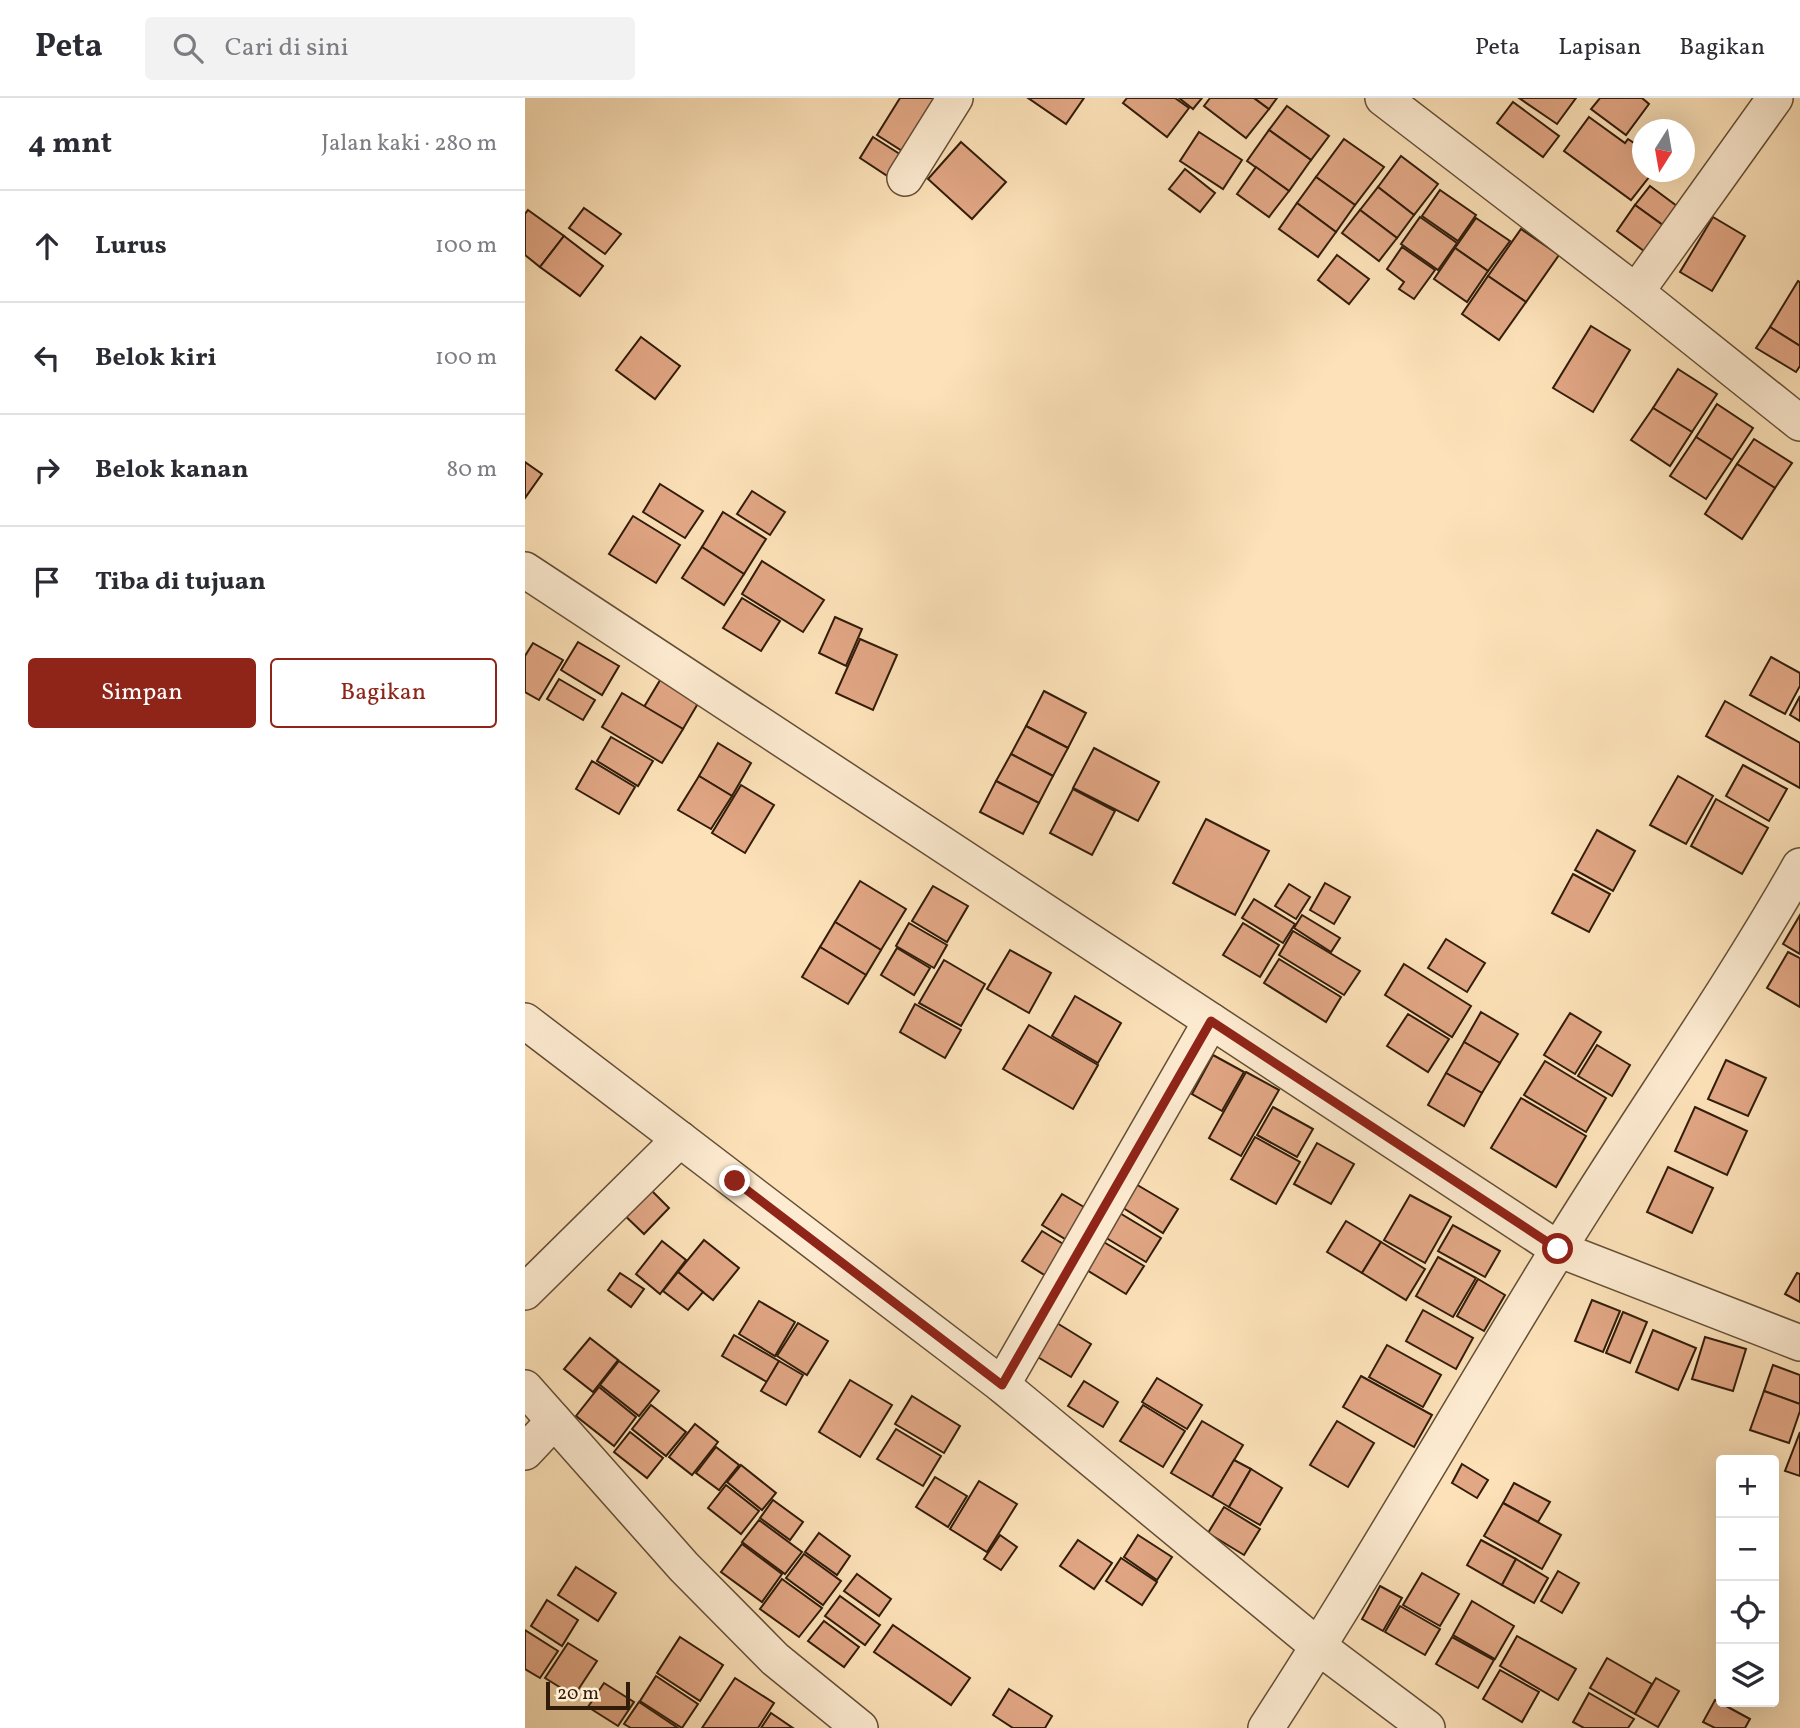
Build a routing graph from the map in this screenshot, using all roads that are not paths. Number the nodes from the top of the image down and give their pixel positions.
1 (955, 98) edge
2 (1383, 98) edge
3 (1775, 98) edge
4 (905, 178) dead end
5 (1636, 292) junction
6 (1800, 423) edge
7 (525, 570) edge
8 (1800, 866) edge
9 (525, 1021) edge
10 (1211, 1021) junction
11 (680, 1139) junction
12 (1558, 1249) junction
13 (525, 1292) edge
14 (1800, 1343) edge
15 (1002, 1385) junction
16 (525, 1388) edge
17 (554, 1421) junction
18 (525, 1452) edge
19 (1319, 1647) junction
20 (860, 1728) edge
21 (1266, 1728) edge
22 (1427, 1728) edge

1 - 4 street
2 - 5 street
3 - 5 street
5 - 6 street
7 - 10 street
8 - 12 street
9 - 11 street
10 - 12 street
10 - 15 street
11 - 13 street
11 - 15 street
12 - 14 street
12 - 19 street
15 - 19 street
16 - 17 street
17 - 18 street
17 - 20 street
19 - 21 street
19 - 22 street

